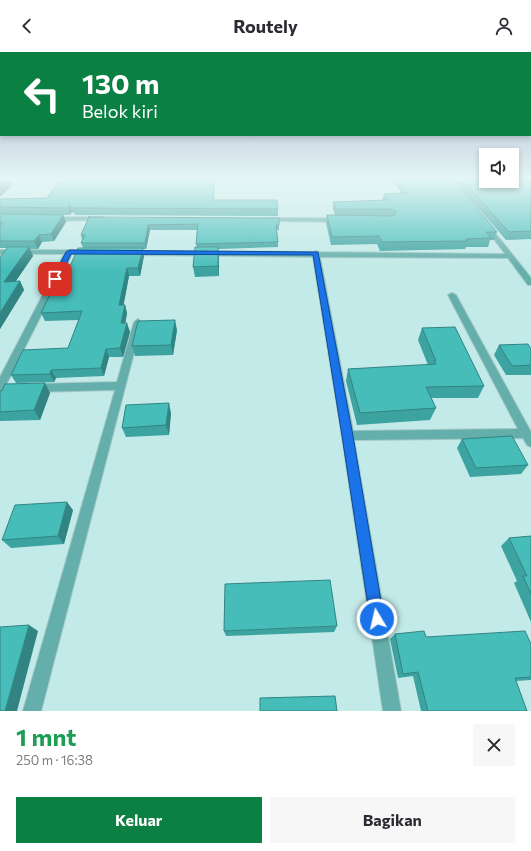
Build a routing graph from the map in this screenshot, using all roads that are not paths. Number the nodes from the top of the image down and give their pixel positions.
1 (48, 218) edge
2 (111, 219) edge
3 (263, 219) edge
4 (482, 219) edge
5 (350, 220) edge
6 (0, 252) edge
7 (69, 252) junction
8 (93, 252) edge
9 (125, 252) edge
10 (316, 253) junction
11 (510, 256) junction
12 (531, 283) edge
13 (452, 295) dead end
14 (138, 322) edge
15 (121, 386) junction
16 (3, 388) edge
17 (23, 389) edge
18 (348, 436) junction
19 (528, 438) edge
20 (32, 711) edge
21 (392, 711) edge

1 - 2 street
3 - 5 street
4 - 11 street
6 - 7 street
7 - 8 street
7 - 16 street
9 - 10 street
10 - 11 street
10 - 18 street
11 - 12 street
13 - 19 street
14 - 15 street
15 - 17 street
15 - 20 street
18 - 19 street
18 - 21 street

